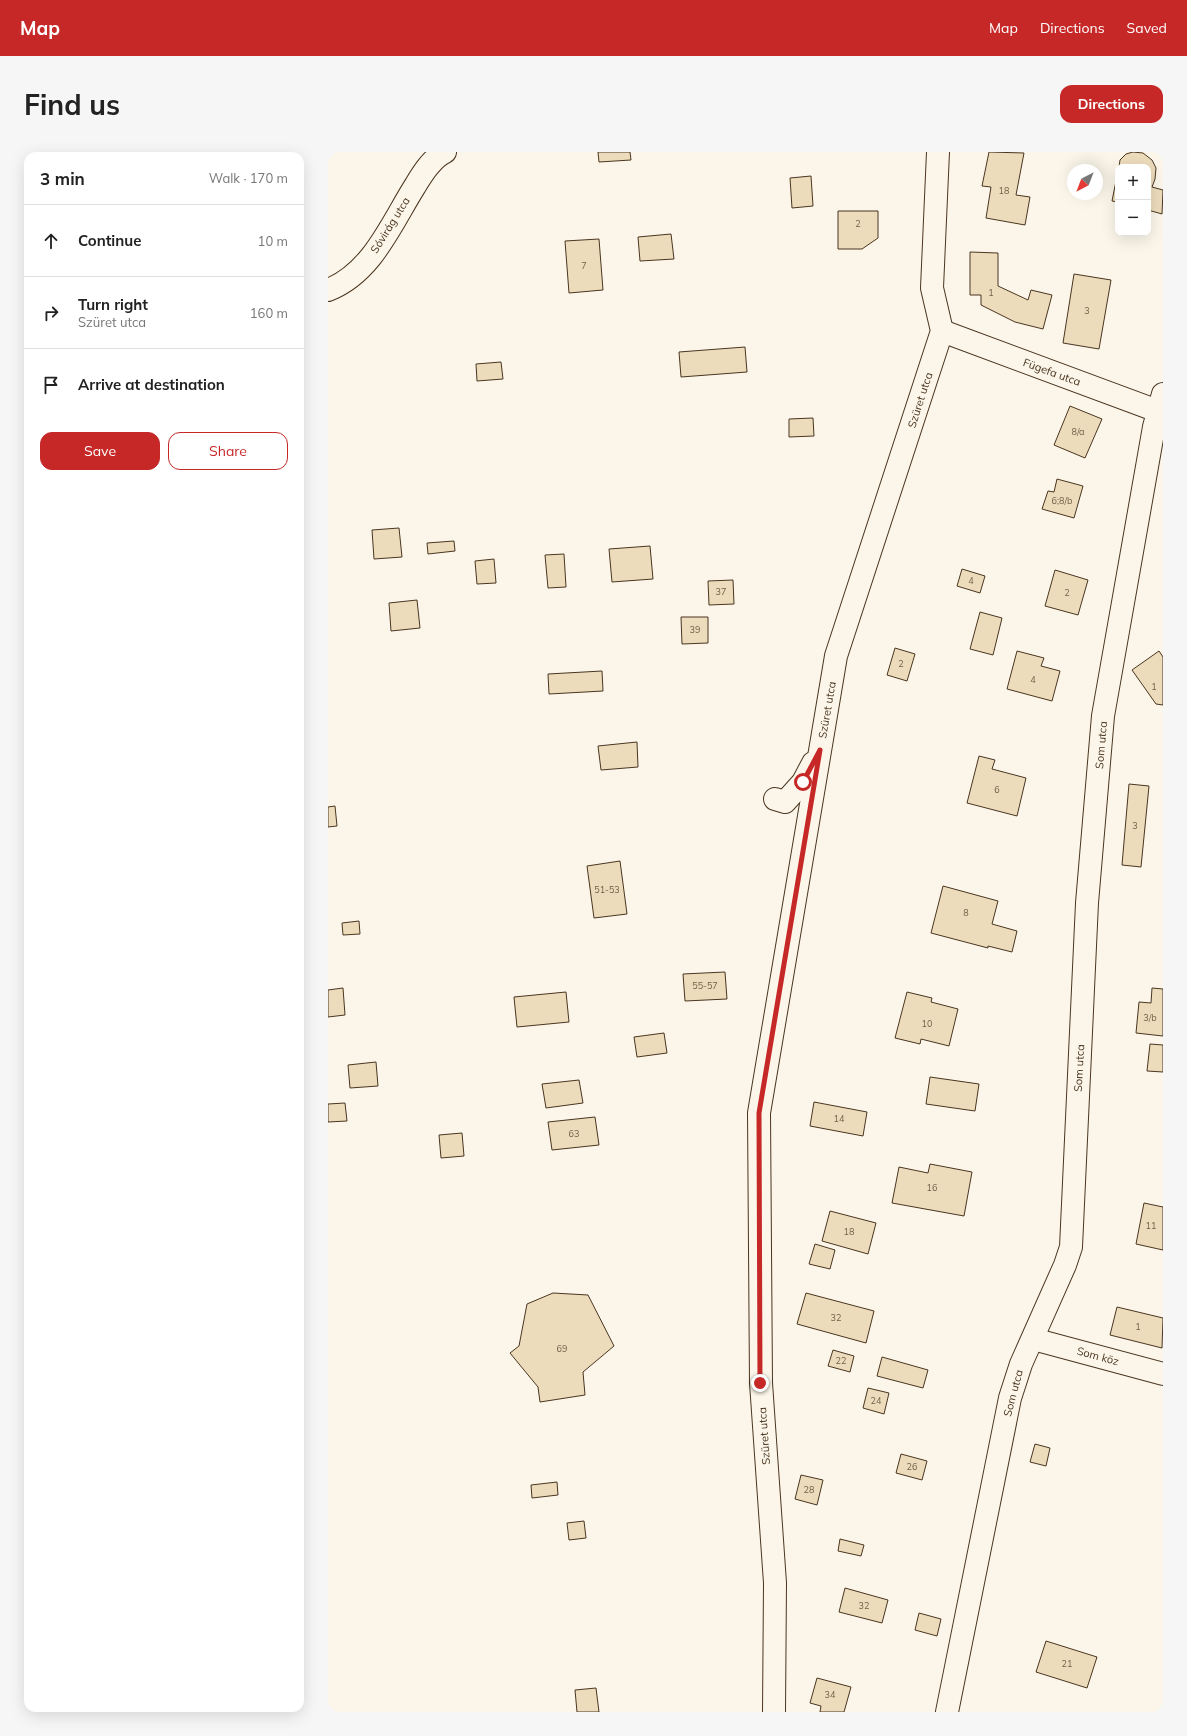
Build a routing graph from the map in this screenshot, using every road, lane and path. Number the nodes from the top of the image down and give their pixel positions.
1 (445, 152) edge
2 (938, 152) edge
3 (328, 290) edge
4 (942, 331) junction
5 (1161, 406) edge
6 (820, 750) junction
7 (775, 799) dead end
8 (1033, 1339) junction
9 (1163, 1374) edge
10 (774, 1712) edge
11 (947, 1712) edge

1 - 3 street, Sóvirág utca
2 - 4 street
4 - 5 street, Fügefa utca
4 - 6 street, Szüret utca
5 - 8 street, Som utca
6 - 7 street
6 - 10 street, Szüret utca
8 - 9 street, Som köz
8 - 11 street, Som utca

